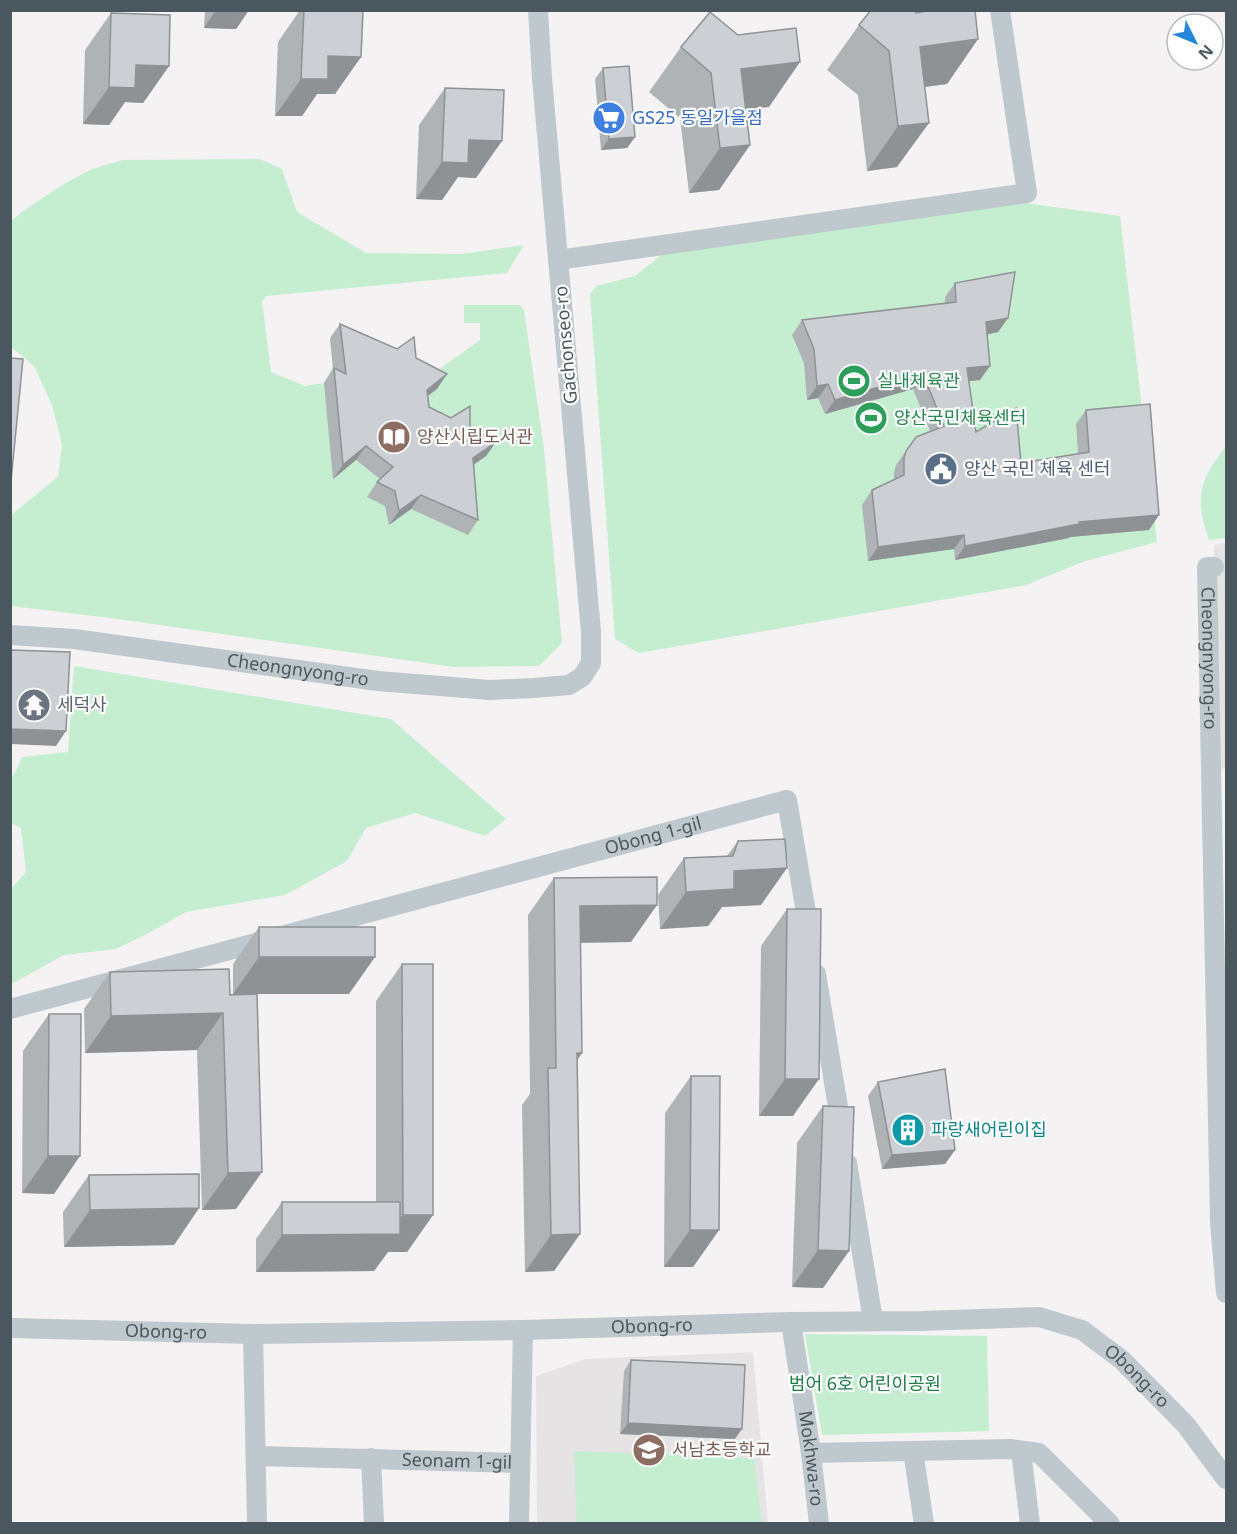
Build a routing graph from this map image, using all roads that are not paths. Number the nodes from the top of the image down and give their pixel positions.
1 (538, 10) edge
2 (1000, 10) edge
3 (558, 260) junction
4 (1215, 567) dead end
5 (10, 635) edge
6 (582, 676) joint
7 (10, 1009) edge
8 (1223, 1221) edge
9 (1227, 1293) edge
10 (873, 1320) junction
11 (791, 1322) junction
12 (10, 1328) edge
13 (523, 1330) junction
14 (253, 1334) junction
15 (913, 1451) junction
16 (1021, 1451) junction
17 (811, 1453) junction
18 (256, 1456) junction
19 (371, 1458) junction
20 (520, 1463) junction
21 (1227, 1479) edge
22 (257, 1524) edge
23 (374, 1524) edge
24 (519, 1524) edge
25 (819, 1524) edge
26 (924, 1524) edge
27 (1030, 1524) edge
28 (1110, 1524) edge

1 - 3 street, Gachonseo-ro
2 - 3 street
3 - 6 street, Gachonseo-ro
4 - 8 street, Cheongnyong-ro
5 - 6 street, Cheongnyong-ro
7 - 10 street, Obong 1-gil
8 - 9 street, Cheongnyong-ro
10 - 11 street, Obong-ro
10 - 21 street, Obong-ro
11 - 13 street, Obong-ro
11 - 17 street, Mokhwa-ro
12 - 14 street, Obong-ro
13 - 14 street, Obong-ro
13 - 20 street
14 - 18 street
15 - 16 street
15 - 17 street
15 - 26 street
16 - 27 street
16 - 28 street
17 - 25 street, Mokhwa-ro
18 - 19 street, Seonam 1-gil
18 - 22 street
19 - 20 street, Seonam 1-gil
19 - 23 street
20 - 24 street, Seonam 1-gil

